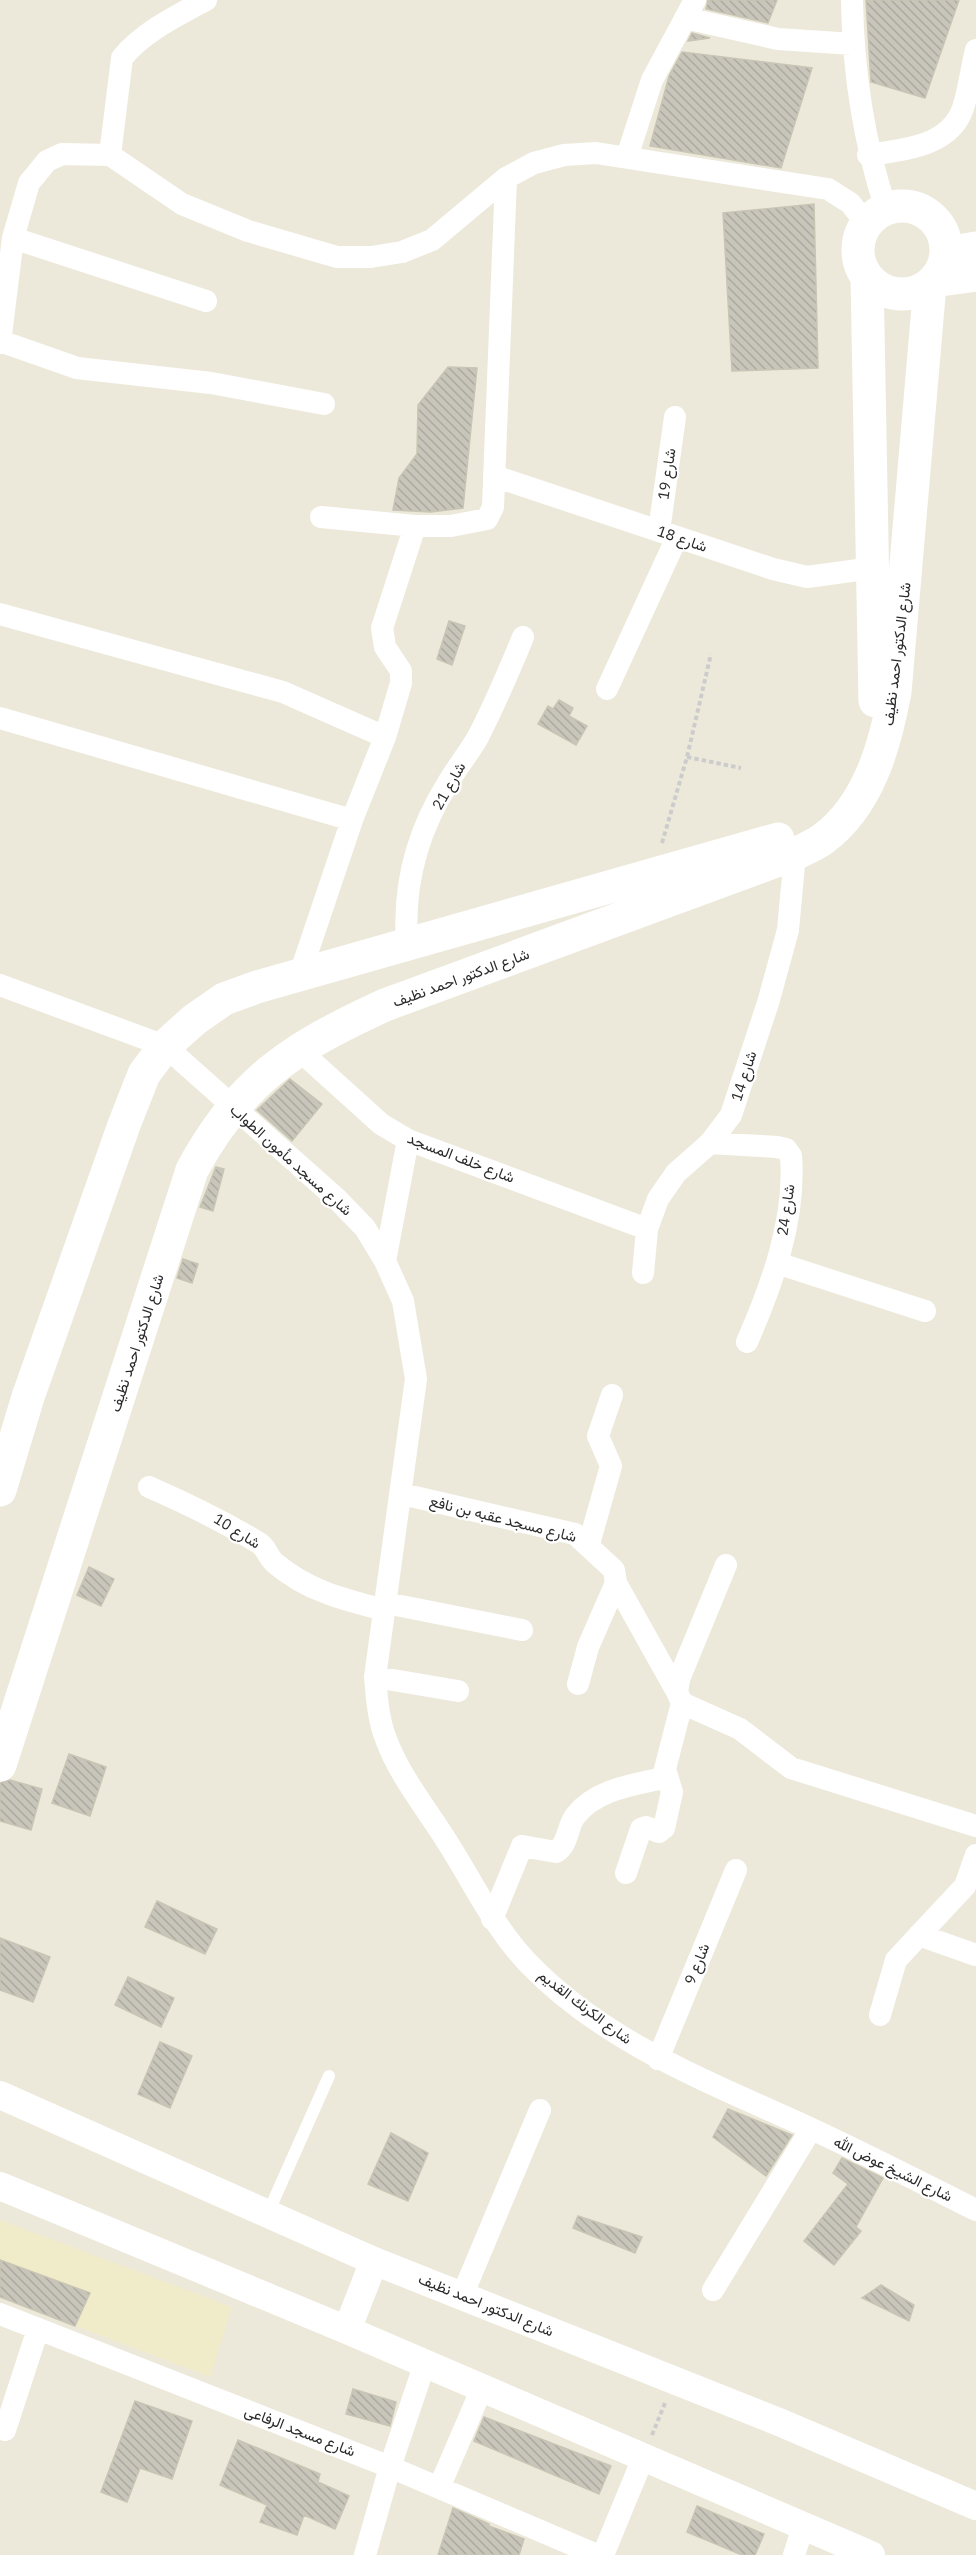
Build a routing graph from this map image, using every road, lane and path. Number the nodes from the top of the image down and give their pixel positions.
1 (207, 0) edge
2 (852, 0) edge
3 (690, 9) edge
4 (853, 44) junction
5 (976, 50) edge
6 (110, 155) junction
7 (868, 155) junction
8 (627, 157) junction
9 (506, 178) junction
10 (876, 216) junction
11 (13, 238) junction
12 (946, 267) edge
13 (976, 275) edge
14 (867, 277) junction
15 (206, 301) dead end
16 (0, 342) edge
17 (324, 404) dead end
18 (675, 417) dead end
19 (494, 476) junction
20 (321, 517) dead end
21 (415, 526) junction
22 (668, 534) junction
23 (873, 568) junction
24 (0, 614) edge
25 (523, 637) dead end
26 (711, 654) dead end
27 (607, 689) dead end
28 (0, 718) edge
29 (385, 737) junction
30 (687, 757) junction
31 (741, 768) dead end
32 (352, 820) junction
33 (795, 854) junction
34 (652, 876) junction
35 (407, 943) junction
36 (300, 974) junction
37 (0, 985) edge
38 (165, 1046) junction
39 (298, 1049) junction
40 (232, 1106) junction
41 (408, 1140) junction
42 (710, 1143) junction
43 (647, 1229) junction
44 (385, 1261) junction
45 (777, 1263) junction
46 (643, 1273) dead end
47 (925, 1311) dead end
48 (747, 1342) dead end
49 (612, 1395) dead end
50 (149, 1487) dead end
51 (0, 1490) edge
52 (402, 1494) junction
53 (589, 1544) junction
54 (726, 1565) dead end
55 (616, 1582) junction
56 (385, 1607) junction
57 (522, 1630) dead end
58 (375, 1677) junction
59 (578, 1684) dead end
60 (458, 1691) dead end
61 (680, 1697) junction
62 (0, 1765) edge
63 (667, 1777) junction
64 (976, 1826) edge
65 (976, 1855) edge
66 (736, 1870) dead end
67 (627, 1873) dead end
68 (492, 1919) junction
69 (919, 1935) junction
70 (976, 1955) edge
71 (880, 2014) dead end
72 (658, 2059) junction
73 (329, 2076) dead end
74 (0, 2095) edge
75 (540, 2109) dead end
76 (811, 2129) junction
77 (0, 2186) edge
78 (976, 2210) edge
79 (268, 2213) junction
80 (374, 2261) junction
81 (713, 2290) dead end
82 (462, 2296) junction
83 (0, 2314) edge
84 (38, 2329) junction
85 (347, 2330) junction
86 (425, 2363) junction
87 (674, 2380) junction
88 (482, 2388) junction
89 (5, 2430) dead end
90 (643, 2458) junction
91 (390, 2467) junction
92 (439, 2488) junction
93 (976, 2506) edge
94 (803, 2527) junction
95 (365, 2555) edge
96 (597, 2555) edge
97 (603, 2555) edge
98 (794, 2555) edge
99 (871, 2555) edge

1 - 6 street
2 - 4 street
3 - 4 street
3 - 8 street
4 - 7 street
5 - 7 street
6 - 9 street
6 - 11 street
7 - 10 street
8 - 9 street
8 - 10 street
9 - 19 street
10 - 12 main road
10 - 14 main road
11 - 15 street
11 - 16 street
12 - 13 main road
12 - 14 main road
12 - 33 main road, شارع الدكتور احمد نظيف
14 - 23 main road, شارع الدكتور احمد نظيف
16 - 17 street
18 - 22 street, شارع 19
19 - 21 street
19 - 22 street, شارع 18
20 - 21 street
21 - 29 street
22 - 23 street, شارع 18
22 - 27 street, شارع 19
23 - 34 main road, شارع الدكتور احمد نظيف
24 - 29 street
25 - 35 street, شارع 21
26 - 30 path
28 - 32 street
29 - 32 street
30 - 31 path
30 - 34 path
32 - 36 street
33 - 39 main road, شارع الدكتور احمد نظيف
33 - 42 street, شارع 14
34 - 35 main road, شارع الدكتور احمد نظيف
35 - 36 main road, شارع الدكتور احمد نظيف
36 - 38 main road, شارع الدكتور احمد نظيف
37 - 38 street, شارع مسجد مأمون الطواب
38 - 40 street, شارع مسجد مأمون الطواب
38 - 51 main road, شارع الدكتور احمد نظيف
39 - 40 main road, شارع الدكتور احمد نظيف
39 - 41 street, شارع خلف المسجد
40 - 44 street, شارع مسجد مأمون الطواب
40 - 62 main road, شارع الدكتور احمد نظيف
41 - 43 street, شارع خلف المسجد
41 - 44 street
42 - 43 street, شارع 14
42 - 45 street, شارع 24
43 - 46 street, شارع 14
44 - 52 street, شارع مسجد مأمون الطواب
45 - 47 street
45 - 48 street, شارع 24
49 - 53 street
50 - 56 street, شارع 10
52 - 53 street, شارع مسجد عقبه بن نافع
52 - 56 street, شارع مسجد مأمون الطواب
53 - 55 street, شارع مسجد عقبه بن نافع
54 - 61 street
55 - 59 street
55 - 61 street, شارع مسجد عقبه بن نافع
56 - 57 street, شارع 10
56 - 58 street, شارع مسجد مأمون الطواب
58 - 60 street
58 - 68 street, شارع الكرنك القديم
61 - 63 street
61 - 64 street
63 - 67 street
63 - 68 street
65 - 69 street
66 - 72 street, شارع 9
68 - 72 street, شارع الكرنك القديم
69 - 70 street
69 - 71 street
72 - 76 street, شارع الكرنك القديم
73 - 79 lane
74 - 79 street, شارع الدكتور احمد نظيف
75 - 82 street
76 - 78 street, شارع الشيخ عوض الله
76 - 81 street
77 - 85 street
79 - 80 street, شارع الدكتور احمد نظيف
80 - 82 street, شارع الدكتور احمد نظيف
80 - 85 street
82 - 87 street, شارع الدكتور احمد نظيف
83 - 84 street, شارع مسجد الرفاعى
84 - 89 street
84 - 91 street, شارع مسجد الرفاعى
85 - 86 street
86 - 88 street
86 - 91 street
87 - 90 path
87 - 93 street, شارع الدكتور احمد نظيف
88 - 90 street
88 - 92 street
90 - 94 street
90 - 97 street
91 - 92 street, شارع مسجد الرفاعى
91 - 95 street
92 - 96 street, شارع مسجد الرفاعى
94 - 98 street
94 - 99 street

